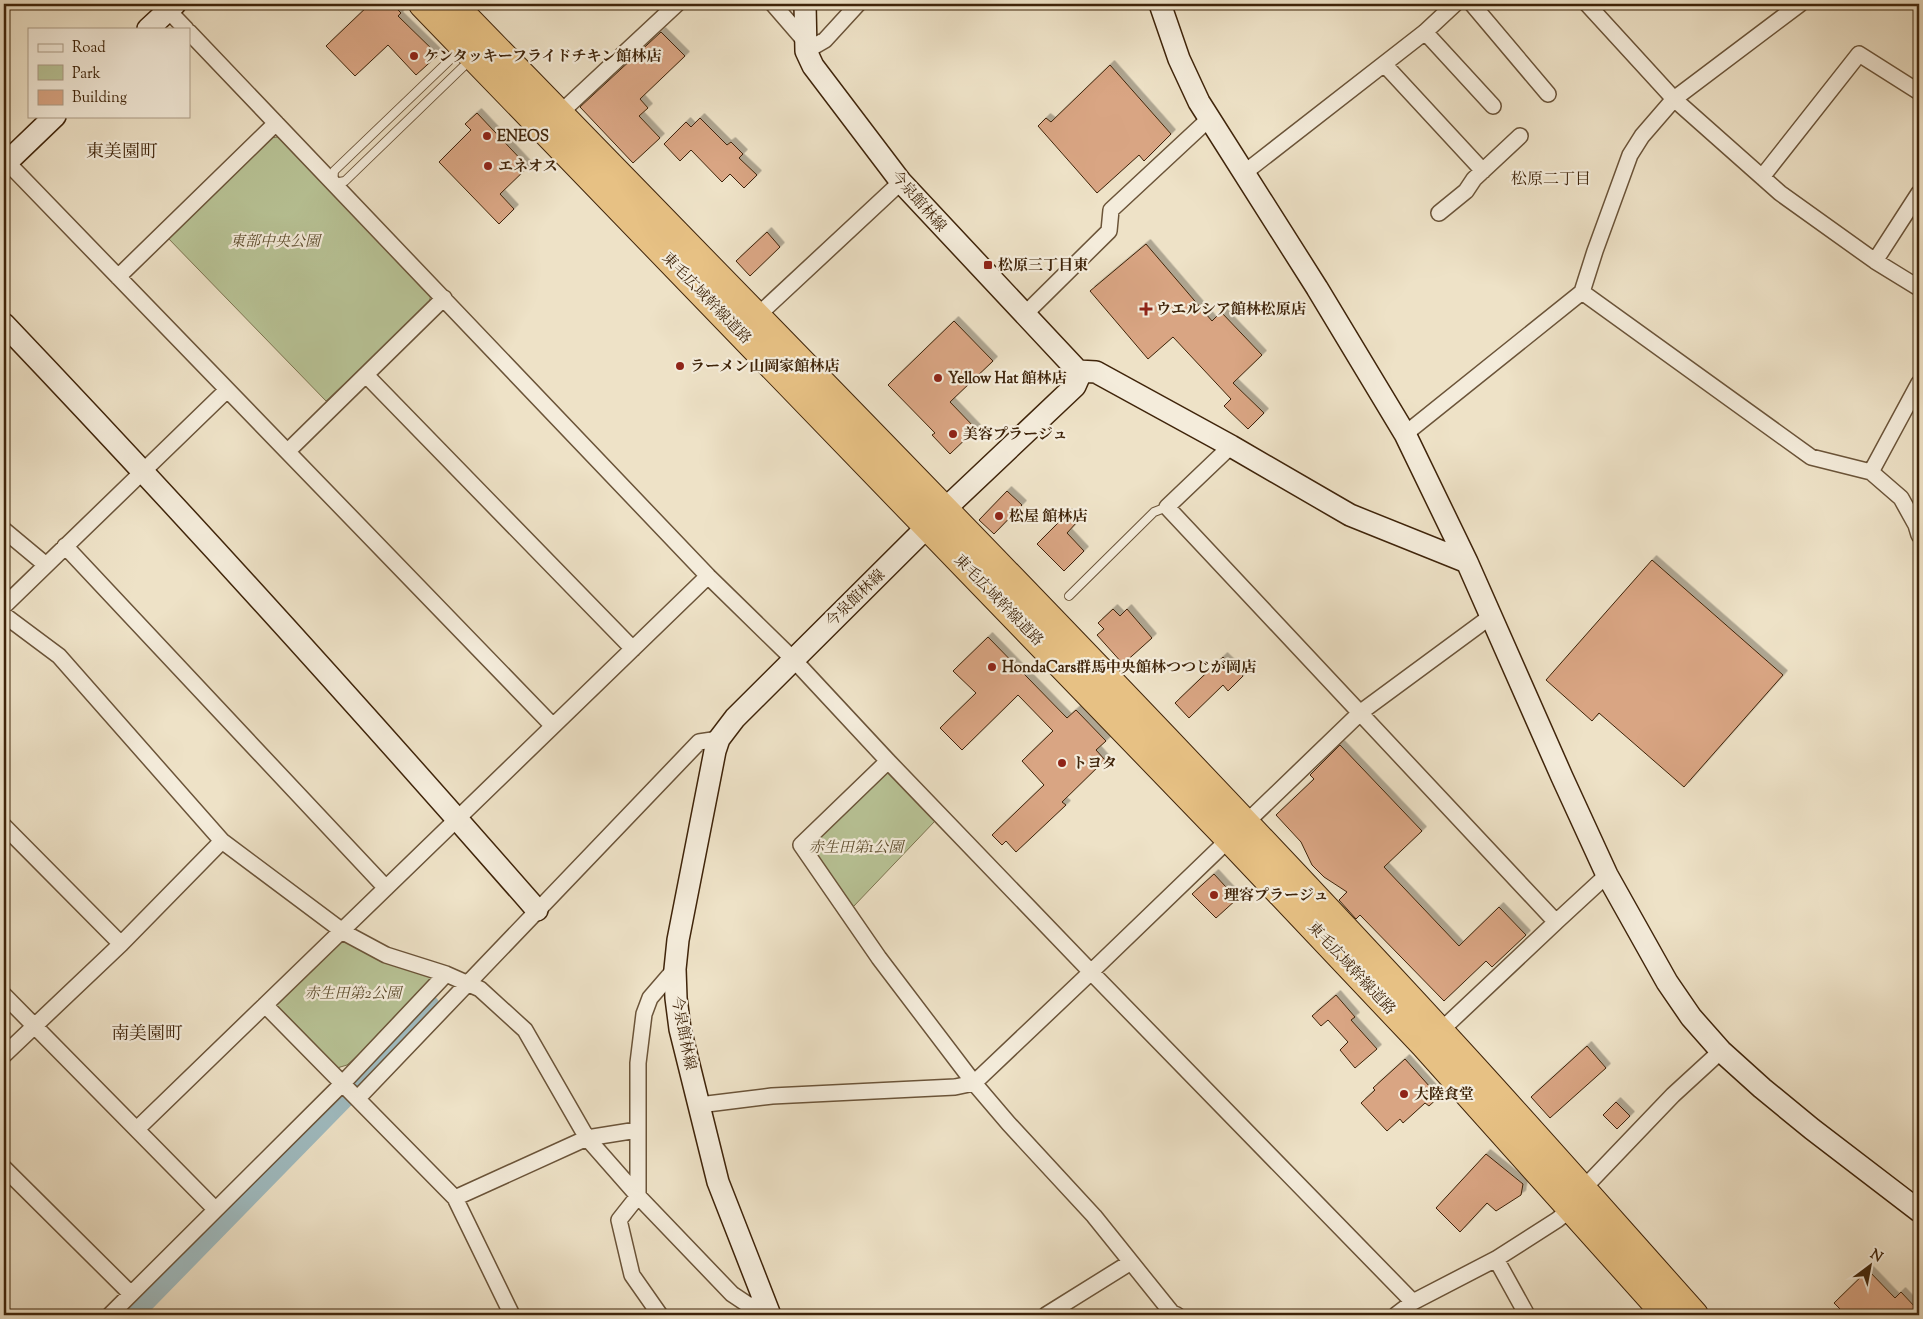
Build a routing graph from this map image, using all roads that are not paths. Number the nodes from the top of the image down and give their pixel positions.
1 (423, 4) edge
2 (452, 4) edge
3 (773, 4) edge
4 (805, 4) edge
5 (858, 4) edge
6 (1160, 4) edge
7 (1455, 4) edge
8 (1472, 4) edge
9 (1587, 4) edge
10 (1800, 4) edge
11 (671, 5) edge
12 (168, 6) edge
13 (149, 28) edge
14 (185, 28) edge
15 (1425, 32) junction
16 (190, 33) edge
17 (805, 46) junction
18 (469, 51) junction
19 (1384, 64) junction
20 (1919, 92) edge
21 (1548, 94) dead end
22 (1674, 99) junction
23 (1493, 106) dead end
24 (559, 114) junction
25 (53, 118) edge
26 (1210, 118) junction
27 (276, 124) junction
28 (1520, 136) dead end
29 (5, 162) edge
30 (1483, 171) junction
31 (1244, 173) junction
32 (1762, 177) junction
33 (333, 182) junction
34 (901, 182) junction
35 (1919, 193) edge
36 (1439, 213) dead end
37 (1875, 261) junction
38 (118, 277) junction
39 (1919, 288) edge
40 (1582, 292) junction
41 (444, 298) junction
42 (1024, 315) junction
43 (756, 318) junction
44 (5, 328) edge
45 (1078, 371) junction
46 (366, 375) junction
47 (1919, 383) edge
48 (227, 390) junction
49 (1405, 434) junction
50 (1231, 446) junction
51 (288, 451) junction
52 (143, 471) junction
53 (1871, 472) junction
54 (1167, 507) junction
55 (936, 518) junction
56 (4, 530) edge
57 (1919, 535) edge
58 (65, 546) junction
59 (1467, 562) junction
60 (46, 565) junction
61 (708, 576) junction
62 (1069, 596) dead end
63 (4, 606) edge
64 (4, 615) edge
65 (1490, 617) junction
66 (633, 649) junction
67 (794, 659) junction
68 (1361, 712) junction
69 (553, 726) junction
70 (719, 739) junction
71 (888, 761) junction
72 (457, 819) junction
73 (4, 826) edge
74 (1237, 832) junction
75 (222, 842) junction
76 (1607, 875) junction
77 (386, 888) junction
78 (537, 910) junction
79 (1556, 922) junction
80 (342, 931) junction
81 (121, 944) junction
82 (675, 969) junction
83 (1091, 972) junction
84 (446, 974) junction
85 (466, 984) junction
86 (4, 995) edge
87 (266, 1004) junction
88 (34, 1025) junction
89 (1432, 1039) junction
90 (1721, 1051) junction
91 (4, 1055) edge
92 (974, 1083) junction
93 (342, 1084) junction
94 (358, 1098) junction
95 (699, 1105) junction
96 (137, 1129) junction
97 (637, 1130) junction
98 (587, 1138) junction
99 (4, 1168) edge
100 (638, 1196) junction
101 (455, 1198) junction
102 (1577, 1199) junction
103 (1917, 1204) edge
104 (215, 1209) junction
105 (1496, 1259) junction
106 (1131, 1262) junction
107 (131, 1294) junction
108 (1412, 1302) junction
109 (767, 1308) edge
110 (110, 1315) edge
111 (512, 1315) edge
112 (660, 1315) edge
113 (1046, 1315) edge
114 (1177, 1315) edge
115 (1396, 1315) edge
116 (1527, 1315) edge
117 (1667, 1315) edge
118 (1694, 1315) edge

1 - 18 highway, 東毛広域幹線道路
2 - 24 highway, 東毛広域幹線道路
3 - 17 street
4 - 17 street, 今泉館林線
5 - 17 street
6 - 26 street
7 - 15 street
8 - 21 street
9 - 22 street
10 - 22 street
11 - 24 street
12 - 13 street
12 - 14 street
15 - 19 street
15 - 23 street
16 - 27 street
17 - 34 street, 今泉館林線
18 - 33 lane
18 - 33 lane
18 - 55 highway, 東毛広域幹線道路
19 - 30 street
19 - 31 street
20 - 32 street
22 - 32 street
22 - 40 street
24 - 43 highway, 東毛広域幹線道路
25 - 29 street
26 - 31 street
26 - 42 street
27 - 33 street
27 - 38 street
28 - 30 street
29 - 38 street
30 - 36 street
31 - 49 street
32 - 37 street
33 - 41 street
34 - 42 street, 今泉館林線
34 - 43 street
35 - 37 street
37 - 39 street
38 - 48 street
40 - 49 street
40 - 53 street
41 - 46 street
41 - 61 street
42 - 45 street, 今泉館林線
43 - 55 highway, 東毛広域幹線道路
44 - 52 street
45 - 50 street
45 - 55 street, 今泉館林線
46 - 51 street
46 - 66 street
47 - 53 street
48 - 51 street
48 - 52 street
49 - 59 street
50 - 54 street
50 - 59 street
51 - 69 street
52 - 58 street
52 - 72 street
53 - 57 street
54 - 62 lane
54 - 68 street
55 - 67 street, 今泉館林線
55 - 74 highway, 東毛広域幹線道路
56 - 60 street
58 - 60 street
58 - 77 street
59 - 65 street
60 - 63 street
61 - 66 street
61 - 67 street
64 - 75 street
65 - 68 street
65 - 76 street
66 - 69 street
67 - 70 street, 今泉館林線
67 - 71 street
68 - 74 street
68 - 79 street
69 - 72 street
70 - 78 street
70 - 82 street, 今泉館林線
71 - 83 street
71 - 92 street
72 - 77 street
72 - 78 street
73 - 81 street
74 - 83 street
74 - 89 highway, 東毛広域幹線道路
75 - 80 street
75 - 81 street
76 - 79 street
76 - 90 street
77 - 80 street
78 - 85 street
79 - 89 street
80 - 84 street
80 - 87 street
81 - 88 street
82 - 95 street, 今泉館林線
82 - 97 street
83 - 92 street
83 - 108 street
84 - 85 street
84 - 93 street
85 - 94 street
85 - 98 street
86 - 88 street
87 - 93 street
87 - 96 street
88 - 91 street
88 - 96 street
89 - 102 highway, 東毛広域幹線道路
90 - 102 street
90 - 103 street
92 - 95 street
92 - 106 street
93 - 94 street
93 - 104 street
94 - 101 street
95 - 109 street, 今泉館林線
96 - 104 street
97 - 98 street
97 - 100 street
98 - 100 street
98 - 101 street
99 - 107 street
100 - 109 street
100 - 112 street
101 - 111 street
102 - 105 street
102 - 117 highway, 東毛広域幹線道路
102 - 118 highway, 東毛広域幹線道路
104 - 107 street
105 - 108 street
105 - 116 street
106 - 113 street
106 - 114 street
107 - 110 street
108 - 115 street

